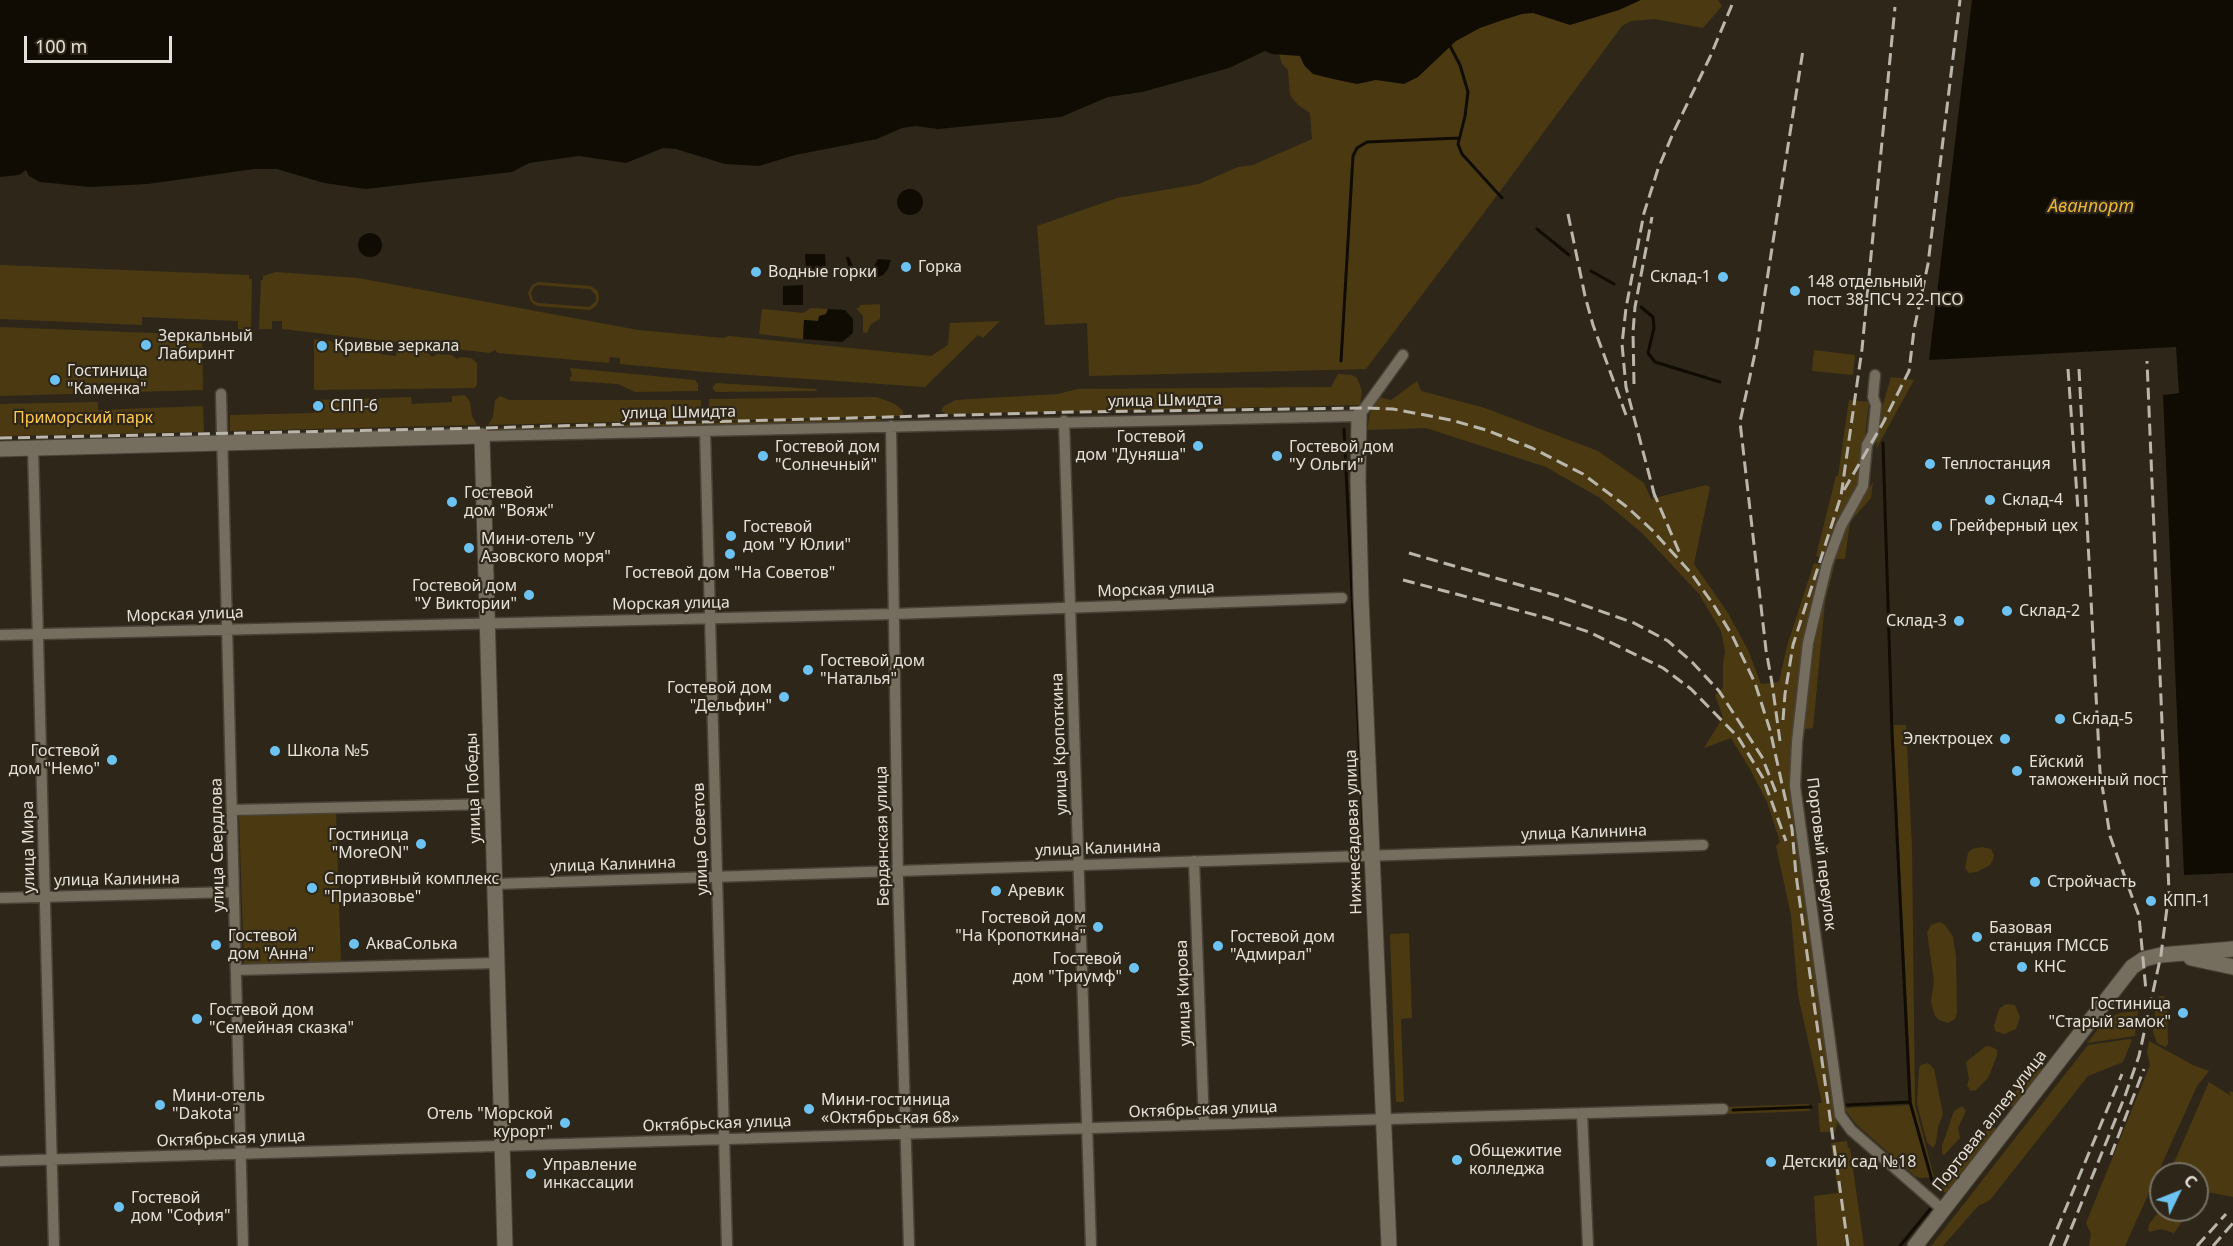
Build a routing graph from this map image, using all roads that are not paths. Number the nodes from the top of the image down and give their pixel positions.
1 (1403, 355) dead end
2 (1875, 375) dead end
3 (222, 394) dead end
4 (1359, 416) junction
5 (1064, 422) junction
6 (891, 426) junction
7 (705, 431) junction
8 (482, 436) junction
9 (223, 443) junction
10 (33, 448) junction
11 (0, 449) edge
12 (1342, 598) dead end
13 (1070, 608) junction
14 (894, 614) junction
15 (709, 618) junction
16 (488, 623) junction
17 (228, 629) junction
18 (38, 634) junction
19 (0, 635) edge
20 (492, 804) junction
21 (232, 810) junction
22 (1703, 845) dead end
23 (1373, 855) junction
24 (1194, 861) junction
25 (1078, 865) junction
26 (898, 870) junction
27 (717, 877) junction
28 (495, 884) junction
29 (234, 892) junction
30 (45, 897) junction
31 (0, 898) edge
32 (2233, 950) edge
33 (2174, 954) junction
34 (497, 963) junction
35 (2233, 967) edge
36 (236, 970) junction
37 (1723, 1109) dead end
38 (1582, 1113) junction
39 (1384, 1119) junction
40 (1204, 1125) junction
41 (1087, 1128) junction
42 (906, 1134) junction
43 (725, 1139) junction
44 (502, 1146) junction
45 (241, 1154) junction
46 (52, 1160) junction
47 (0, 1161) edge
48 (1943, 1210) junction
49 (54, 1246) edge
50 (243, 1246) edge
51 (505, 1246) edge
52 (728, 1246) edge
53 (909, 1246) edge
54 (1091, 1246) edge
55 (1389, 1246) edge
56 (1588, 1246) edge
57 (1915, 1246) edge

1 - 4 street
2 - 48 street, Портовый переулок
3 - 9 street, улица Свердлова
4 - 5 street, улица Шмидта
4 - 23 street, Нижнесадовая улица
5 - 6 street, улица Шмидта
5 - 13 street, улица Кропоткина
6 - 7 street, улица Шмидта
6 - 14 street, Бердянская улица
7 - 8 street, улица Шмидта
7 - 15 street, улица Советов
8 - 9 street, улица Шмидта
8 - 16 street, улица Победы
9 - 10 street, улица Шмидта
9 - 17 street, улица Свердлова
10 - 11 street, улица Шмидта
10 - 18 street, улица Мира
12 - 13 street, Морская улица
13 - 14 street, Морская улица
13 - 25 street, улица Кропоткина
14 - 15 street, Морская улица
14 - 26 street, Бердянская улица
15 - 16 street, Морская улица
15 - 27 street, улица Советов
16 - 17 street, Морская улица
16 - 20 street, улица Победы
17 - 18 street, Морская улица
17 - 21 street, улица Свердлова
18 - 19 street, Морская улица
18 - 30 street, улица Мира
20 - 21 street
20 - 28 street, улица Победы
21 - 29 street, улица Свердлова
22 - 23 street, улица Калинина
23 - 24 street, улица Калинина
23 - 39 street, Нижнесадовая улица
24 - 25 street, улица Калинина
24 - 40 street, улица Кирова
25 - 26 street, улица Калинина
25 - 41 street, улица Кропоткина
26 - 27 street, улица Калинина
26 - 42 street, Бердянская улица
27 - 28 street, улица Калинина
27 - 43 street, улица Советов
28 - 34 street, улица Победы
29 - 30 street, улица Калинина
29 - 36 street, улица Свердлова
30 - 31 street, улица Калинина
30 - 46 street, улица Мира
32 - 33 street, Портовая аллея улица
33 - 35 street
33 - 48 street, Портовая аллея улица
34 - 36 street
34 - 44 street, улица Победы
36 - 45 street, улица Свердлова
37 - 38 street, Октябрьская улица
38 - 39 street, Октябрьская улица
38 - 56 street
39 - 40 street, Октябрьская улица
39 - 55 street, Нижнесадовая улица
40 - 41 street, Октябрьская улица
41 - 42 street, Октябрьская улица
41 - 54 street, улица Кропоткина
42 - 43 street, Октябрьская улица
42 - 53 street, Бердянская улица
43 - 44 street, Октябрьская улица
43 - 52 street, улица Советов
44 - 45 street, Октябрьская улица
44 - 51 street, улица Победы
45 - 46 street, Октябрьская улица
45 - 50 street, улица Свердлова
46 - 47 street, Октябрьская улица
46 - 49 street, улица Мира
48 - 57 street, Портовая аллея улица

